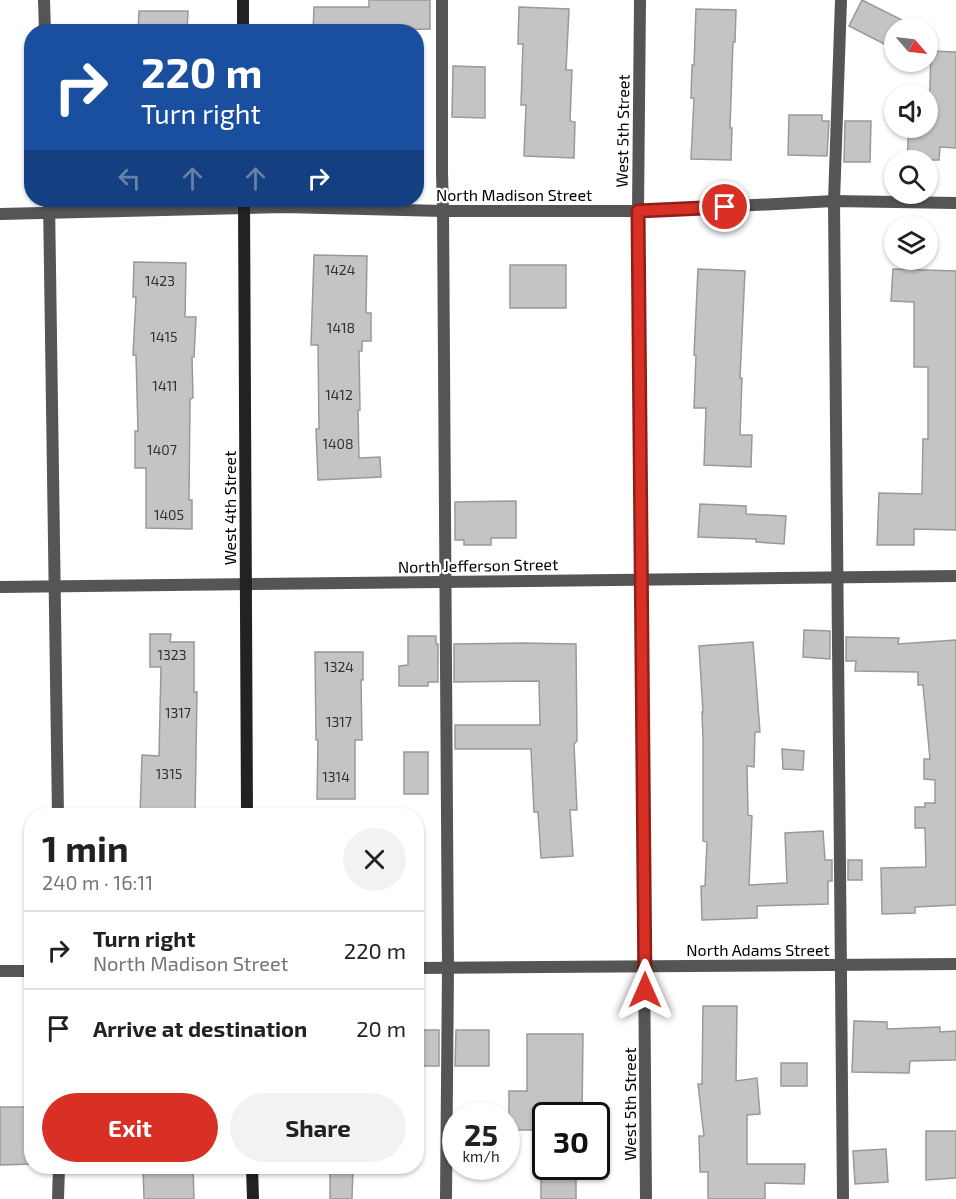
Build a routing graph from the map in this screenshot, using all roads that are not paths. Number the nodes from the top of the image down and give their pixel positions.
1 (44, 0) edge
2 (243, 0) edge
3 (442, 0) edge
4 (640, 0) edge
5 (841, 0) edge
6 (45, 24) edge
7 (243, 24) edge
8 (834, 201) junction
9 (956, 203) edge
10 (49, 207) edge
11 (166, 207) edge
12 (244, 207) edge
13 (284, 207) edge
14 (443, 211) junction
15 (638, 211) junction
16 (49, 213) junction
17 (0, 214) edge
18 (956, 576) edge
19 (837, 577) junction
20 (642, 579) junction
21 (445, 582) junction
22 (246, 584) junction
23 (0, 587) edge
24 (54, 587) junction
25 (58, 808) edge
26 (247, 808) edge
27 (956, 964) edge
28 (841, 965) junction
29 (645, 966) junction
30 (424, 968) edge
31 (448, 968) junction
32 (0, 971) edge
33 (24, 971) edge
34 (59, 1174) edge
35 (252, 1174) edge
36 (58, 1199) edge
37 (253, 1199) edge
38 (446, 1199) edge
39 (646, 1199) edge
40 (843, 1199) edge

1 - 6 street
2 - 7 main road
3 - 14 street
4 - 15 street, West 5th Street
5 - 8 street
8 - 9 street, North Madison Street
8 - 15 street, North Madison Street
8 - 19 street
10 - 16 street
11 - 16 street, North Madison Street
12 - 22 main road, West 4th Street
13 - 14 street, North Madison Street
14 - 15 street, North Madison Street
14 - 21 street
15 - 20 street, West 5th Street
16 - 17 street, North Madison Street
16 - 24 street
18 - 19 street, North Jefferson Street
19 - 20 street, North Jefferson Street
19 - 28 street
20 - 21 street, North Jefferson Street
20 - 29 street, West 5th Street
21 - 22 street, North Jefferson Street
21 - 31 street
22 - 24 street, North Jefferson Street
22 - 26 main road, West 4th Street
23 - 24 street, North Jefferson Street
24 - 25 street
27 - 28 street, North Adams Street
28 - 29 street, North Adams Street
28 - 40 street
29 - 31 street, North Adams Street
29 - 39 street, West 5th Street
30 - 31 street, North Adams Street
31 - 38 street
32 - 33 street
34 - 36 street
35 - 37 main road

